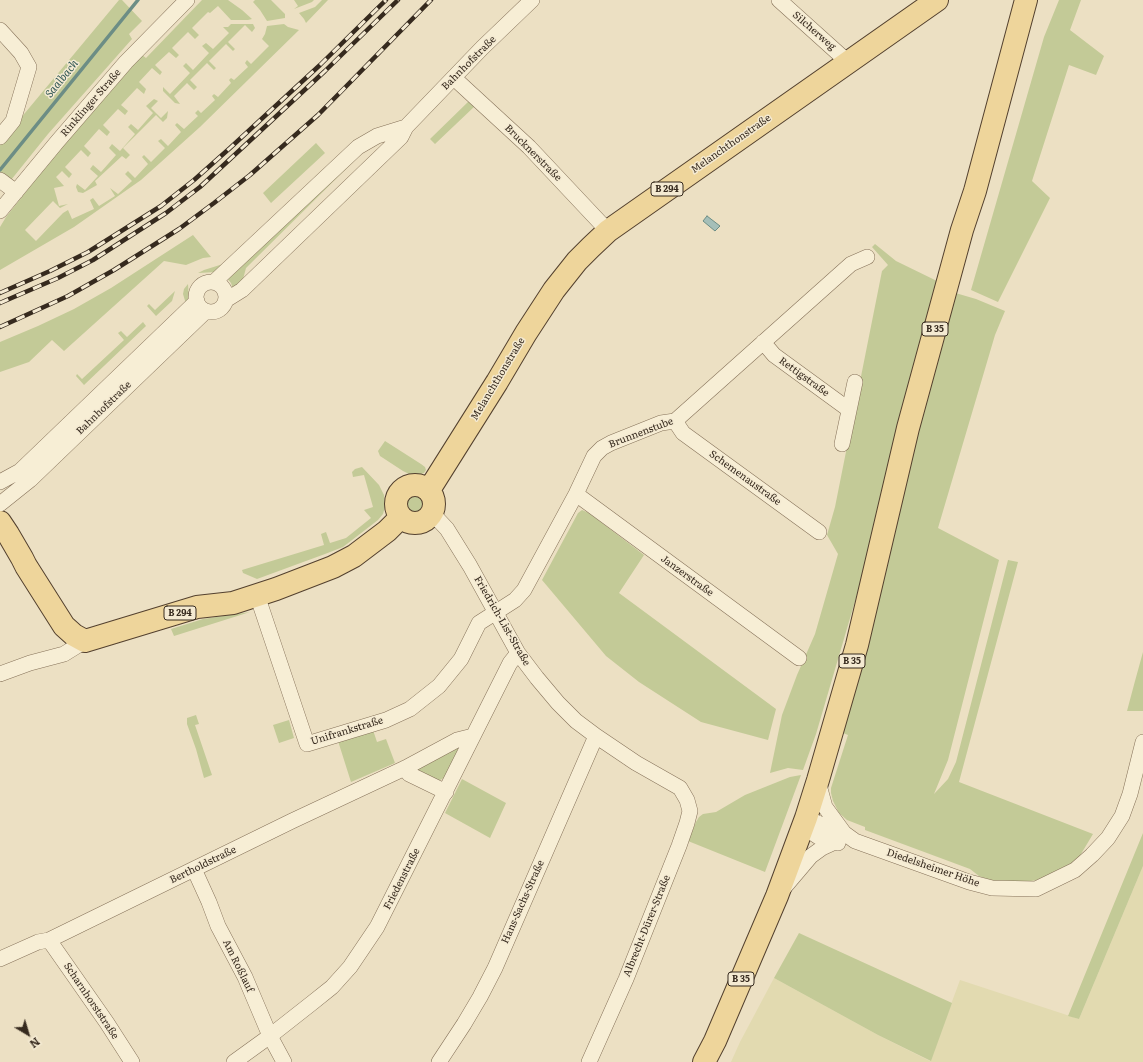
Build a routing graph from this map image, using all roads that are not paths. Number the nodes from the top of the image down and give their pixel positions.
1 (187, 0) edge
2 (532, 0) edge
3 (779, 0) edge
4 (937, 0) edge
5 (1010, 0) edge
6 (1026, 0) edge
7 (1018, 28) junction
8 (0, 30) edge
9 (849, 62) junction
10 (454, 78) junction
11 (406, 127) junction
12 (0, 137) edge
13 (358, 147) junction
14 (372, 164) junction
15 (7, 185) edge
16 (0, 211) edge
17 (608, 231) junction
18 (866, 257) dead end
19 (214, 282) junction
20 (226, 300) junction
21 (202, 306) junction
22 (763, 342) junction
23 (855, 382) dead end
24 (848, 409) junction
25 (675, 421) junction
26 (842, 444) dead end
27 (0, 482) edge
28 (429, 490) junction
29 (576, 494) junction
30 (0, 504) edge
31 (432, 513) junction
32 (401, 517) junction
33 (0, 522) edge
34 (819, 532) dead end
35 (0, 543) edge
36 (26, 566) junction
37 (257, 596) junction
38 (496, 613) junction
39 (85, 640) junction
40 (518, 653) junction
41 (799, 658) dead end
42 (0, 674) edge
43 (473, 736) junction
44 (596, 736) junction
45 (1143, 742) edge
46 (405, 768) junction
47 (819, 782) junction
48 (680, 788) joint
49 (446, 792) junction
50 (805, 822) junction
51 (845, 839) junction
52 (194, 869) junction
53 (777, 896) junction
54 (49, 940) junction
55 (0, 959) edge
56 (270, 1036) junction
57 (132, 1062) edge
58 (234, 1062) edge
59 (284, 1062) edge
60 (439, 1062) edge
61 (589, 1062) edge
62 (704, 1062) edge

1 - 15 street, Rinklinger Straße
2 - 10 street, Bahnhofstraße
3 - 9 street, Silcherweg
4 - 9 main road, Melanchthonstraße / B 294
5 - 7 main road
6 - 7 main road, B 35
7 - 47 main road, B 35
8 - 12 street
9 - 17 main road, Melanchthonstraße / B 294
10 - 11 street, Bahnhofstraße
10 - 17 street, Brucknerstraße
11 - 13 street, Bahnhofstraße
11 - 14 street, Bahnhofstraße
13 - 14 street
13 - 19 street, Bahnhofstraße
14 - 20 street, Bahnhofstraße
15 - 16 street, Rinklinger Straße
17 - 28 main road, Melanchthonstraße / B 294
18 - 22 street, Brunnenstube
19 - 20 street
19 - 21 street
20 - 21 street
21 - 27 street, Bahnhofstraße
21 - 30 street, Bahnhofstraße
22 - 24 street, Rettigstraße
22 - 25 street, Brunnenstube
23 - 24 street
24 - 26 street
25 - 29 street, Brunnenstube
25 - 34 street, Schemenaustraße
28 - 31 main road
28 - 32 main road
29 - 38 street, Brunnenstube
29 - 41 street, Janzerstraße
31 - 32 main road
31 - 38 street, Friedrich-List-Straße
32 - 37 main road, B 294
33 - 36 main road
35 - 36 main road
36 - 39 main road
37 - 38 street, Unifrankstraße
37 - 39 main road, B 294
38 - 40 street, Friedrich-List-Straße
39 - 42 street
40 - 43 street, Friedenstraße
40 - 44 street, Friedrich-List-Straße
43 - 46 street, Bertholdstraße
43 - 49 street, Friedenstraße
44 - 48 street, Friedrich-List-Straße
44 - 60 street, Hans-Sachs-Straße
45 - 51 street, Diedelsheimer Höhe
46 - 49 street
46 - 52 street, Bertholdstraße
47 - 50 main road, B 35
47 - 51 street
48 - 61 street, Albrecht-Dürer-Straße
49 - 56 street, Friedenstraße
50 - 51 street, Diedelsheimer Höhe
50 - 53 main road, B 35
51 - 53 street
52 - 54 street, Bertholdstraße
52 - 56 street, Am Roßlauf
53 - 62 main road, B 35
54 - 55 street, Bertholdstraße
54 - 57 street, Scharnhorststraße
56 - 58 street, Friedenstraße
56 - 59 street, Am Roßlauf

